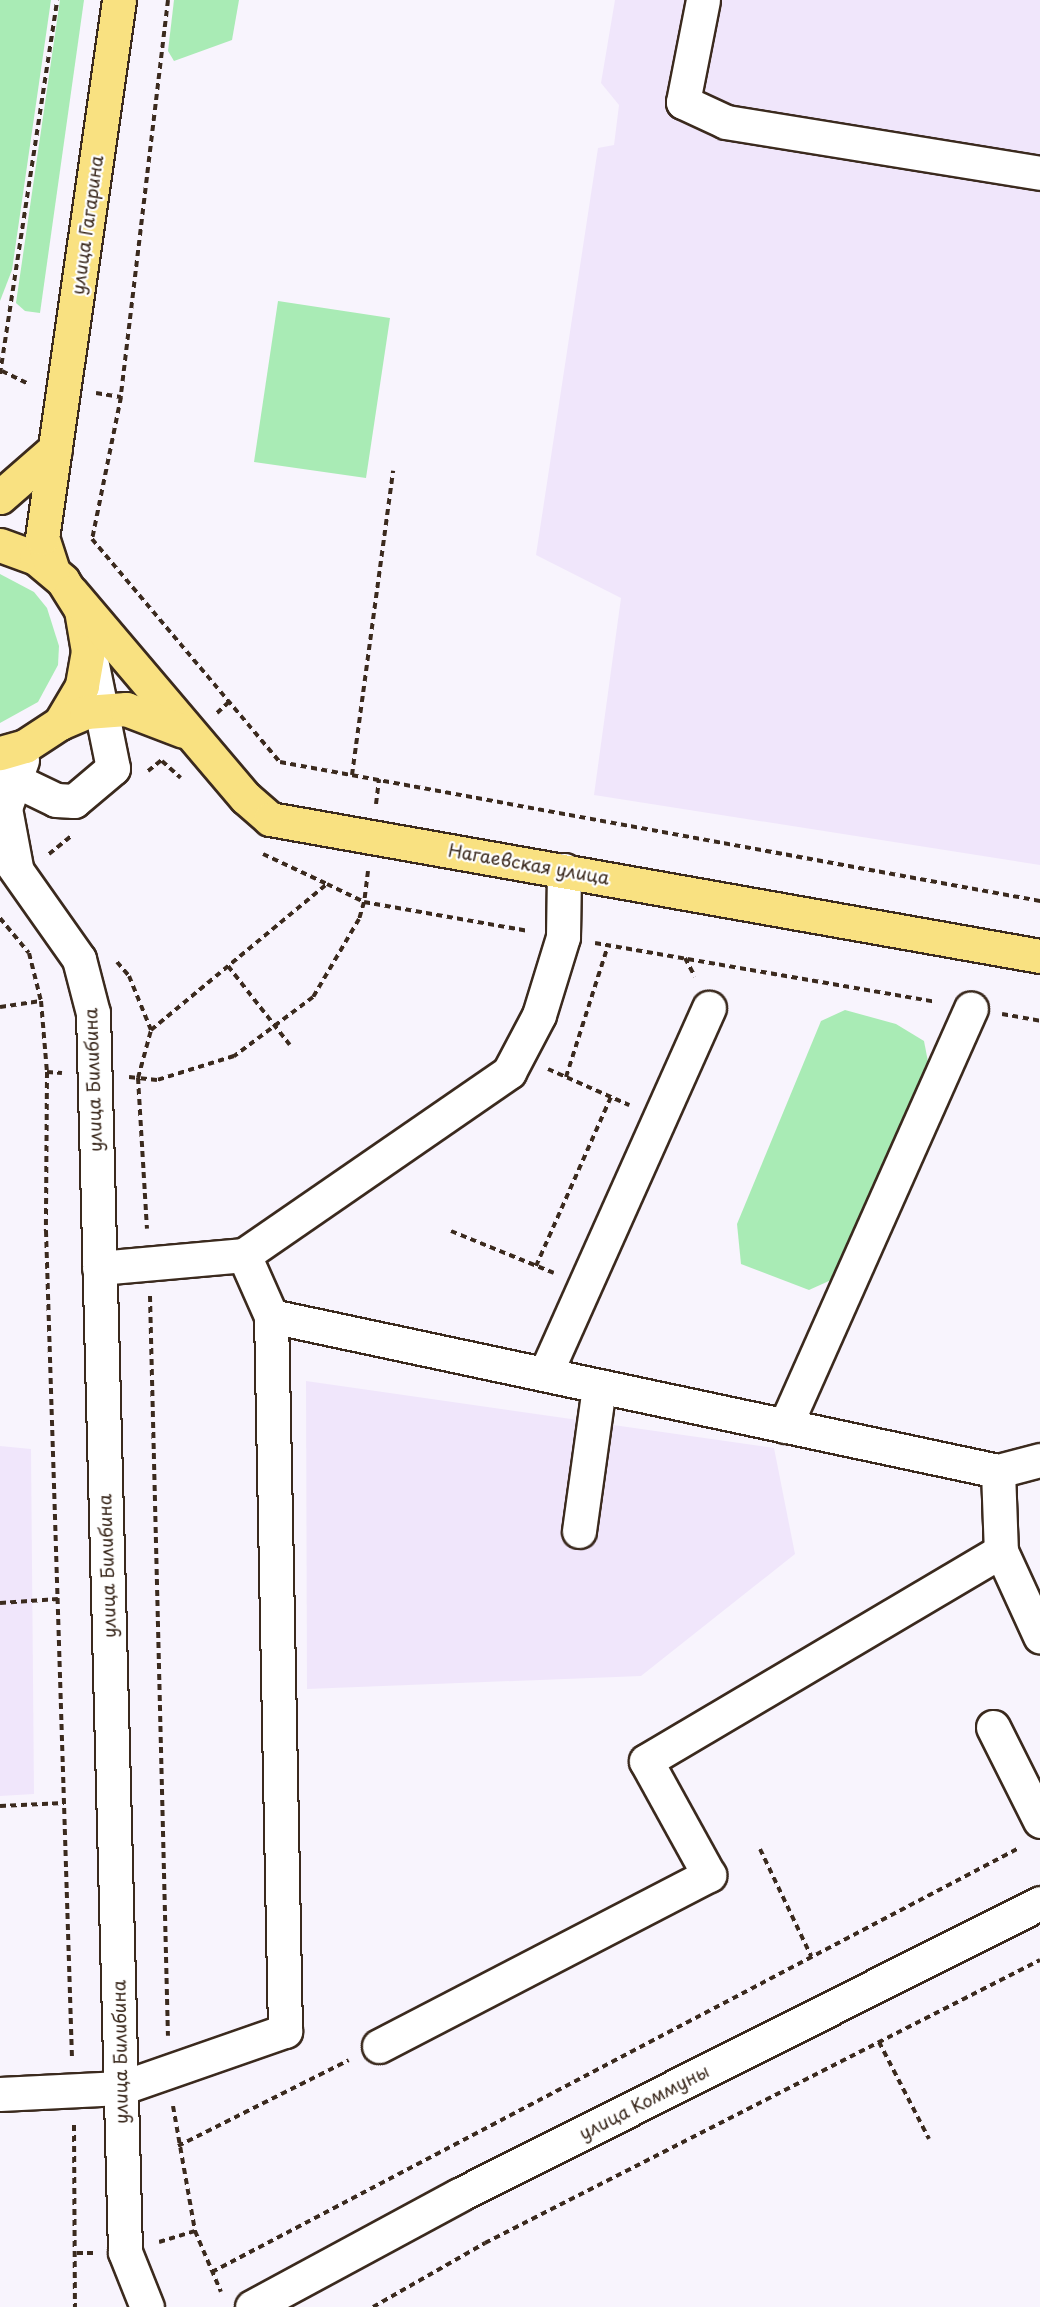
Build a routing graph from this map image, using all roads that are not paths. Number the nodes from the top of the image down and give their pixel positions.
1 (119, 0) edge
2 (703, 0) edge
3 (1040, 173) edge
4 (56, 449) junction
5 (0, 496) edge
6 (0, 545) edge
7 (62, 581) junction
8 (88, 645) junction
9 (104, 709) junction
10 (50, 730) junction
11 (192, 734) junction
12 (4, 768) edge
13 (0, 848) edge
14 (564, 870) junction
15 (21, 877) junction
16 (1040, 956) edge
17 (709, 1008) dead end
18 (971, 1008) road end
19 (244, 1255) junction
20 (99, 1268) junction
21 (271, 1316) junction
22 (546, 1372) junction
23 (599, 1386) junction
24 (785, 1426) junction
25 (1040, 1460) edge
26 (998, 1471) junction
27 (579, 1531) dead end
28 (1001, 1551) junction
29 (1040, 1636) edge
30 (993, 1727) dead end
31 (1035, 1832) edge
32 (1040, 1903) edge
33 (379, 2046) road end
34 (121, 2088) junction
35 (0, 2094) edge
36 (237, 2303) edge
37 (147, 2307) edge

1 - 4 main road, улица Гагарина
2 - 3 street
4 - 5 main road
4 - 7 main road, улица Гагарина
6 - 7 main road
7 - 8 main road, улица Гагарина
7 - 11 main road
8 - 9 street
8 - 10 main road
9 - 10 main road, Нагаевская улица
9 - 11 main road, Нагаевская улица
9 - 12 street
10 - 12 main road, Нагаевская улица
11 - 14 main road, Нагаевская улица
12 - 15 street
13 - 15 street, улица Билибина
14 - 16 main road, Нагаевская улица
14 - 19 street
15 - 20 street, улица Билибина
17 - 22 street
18 - 24 street
19 - 20 street
19 - 21 street
20 - 34 street, улица Билибина
21 - 22 street
21 - 34 street
22 - 23 street
23 - 24 street
23 - 27 street
24 - 26 street
25 - 26 street
26 - 28 street
28 - 29 street
28 - 33 street
30 - 31 street
32 - 36 street, улица Коммуны
34 - 35 street
34 - 37 street, улица Билибина

